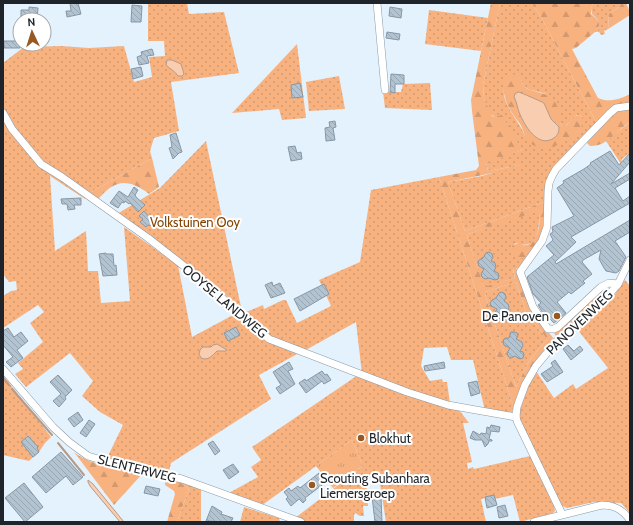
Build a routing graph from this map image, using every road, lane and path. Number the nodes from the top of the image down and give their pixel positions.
1 (377, 3) edge
2 (385, 90) dead end
3 (630, 106) edge
4 (3, 113) edge
5 (630, 260) edge
6 (627, 275) edge
7 (618, 284) junction
8 (3, 369) edge
9 (516, 417) junction
10 (562, 514) junction
11 (630, 520) edge
12 (301, 522) edge
13 (534, 522) edge

1 - 2 street
3 - 7 street
4 - 9 street, OOYSE LANDWEG
5 - 6 street, PANOVENWEG
6 - 7 street, PANOVENWEG
7 - 9 street, PANOVENWEG
8 - 12 street, SLENTERWEG
9 - 10 street
10 - 11 street
10 - 13 street

